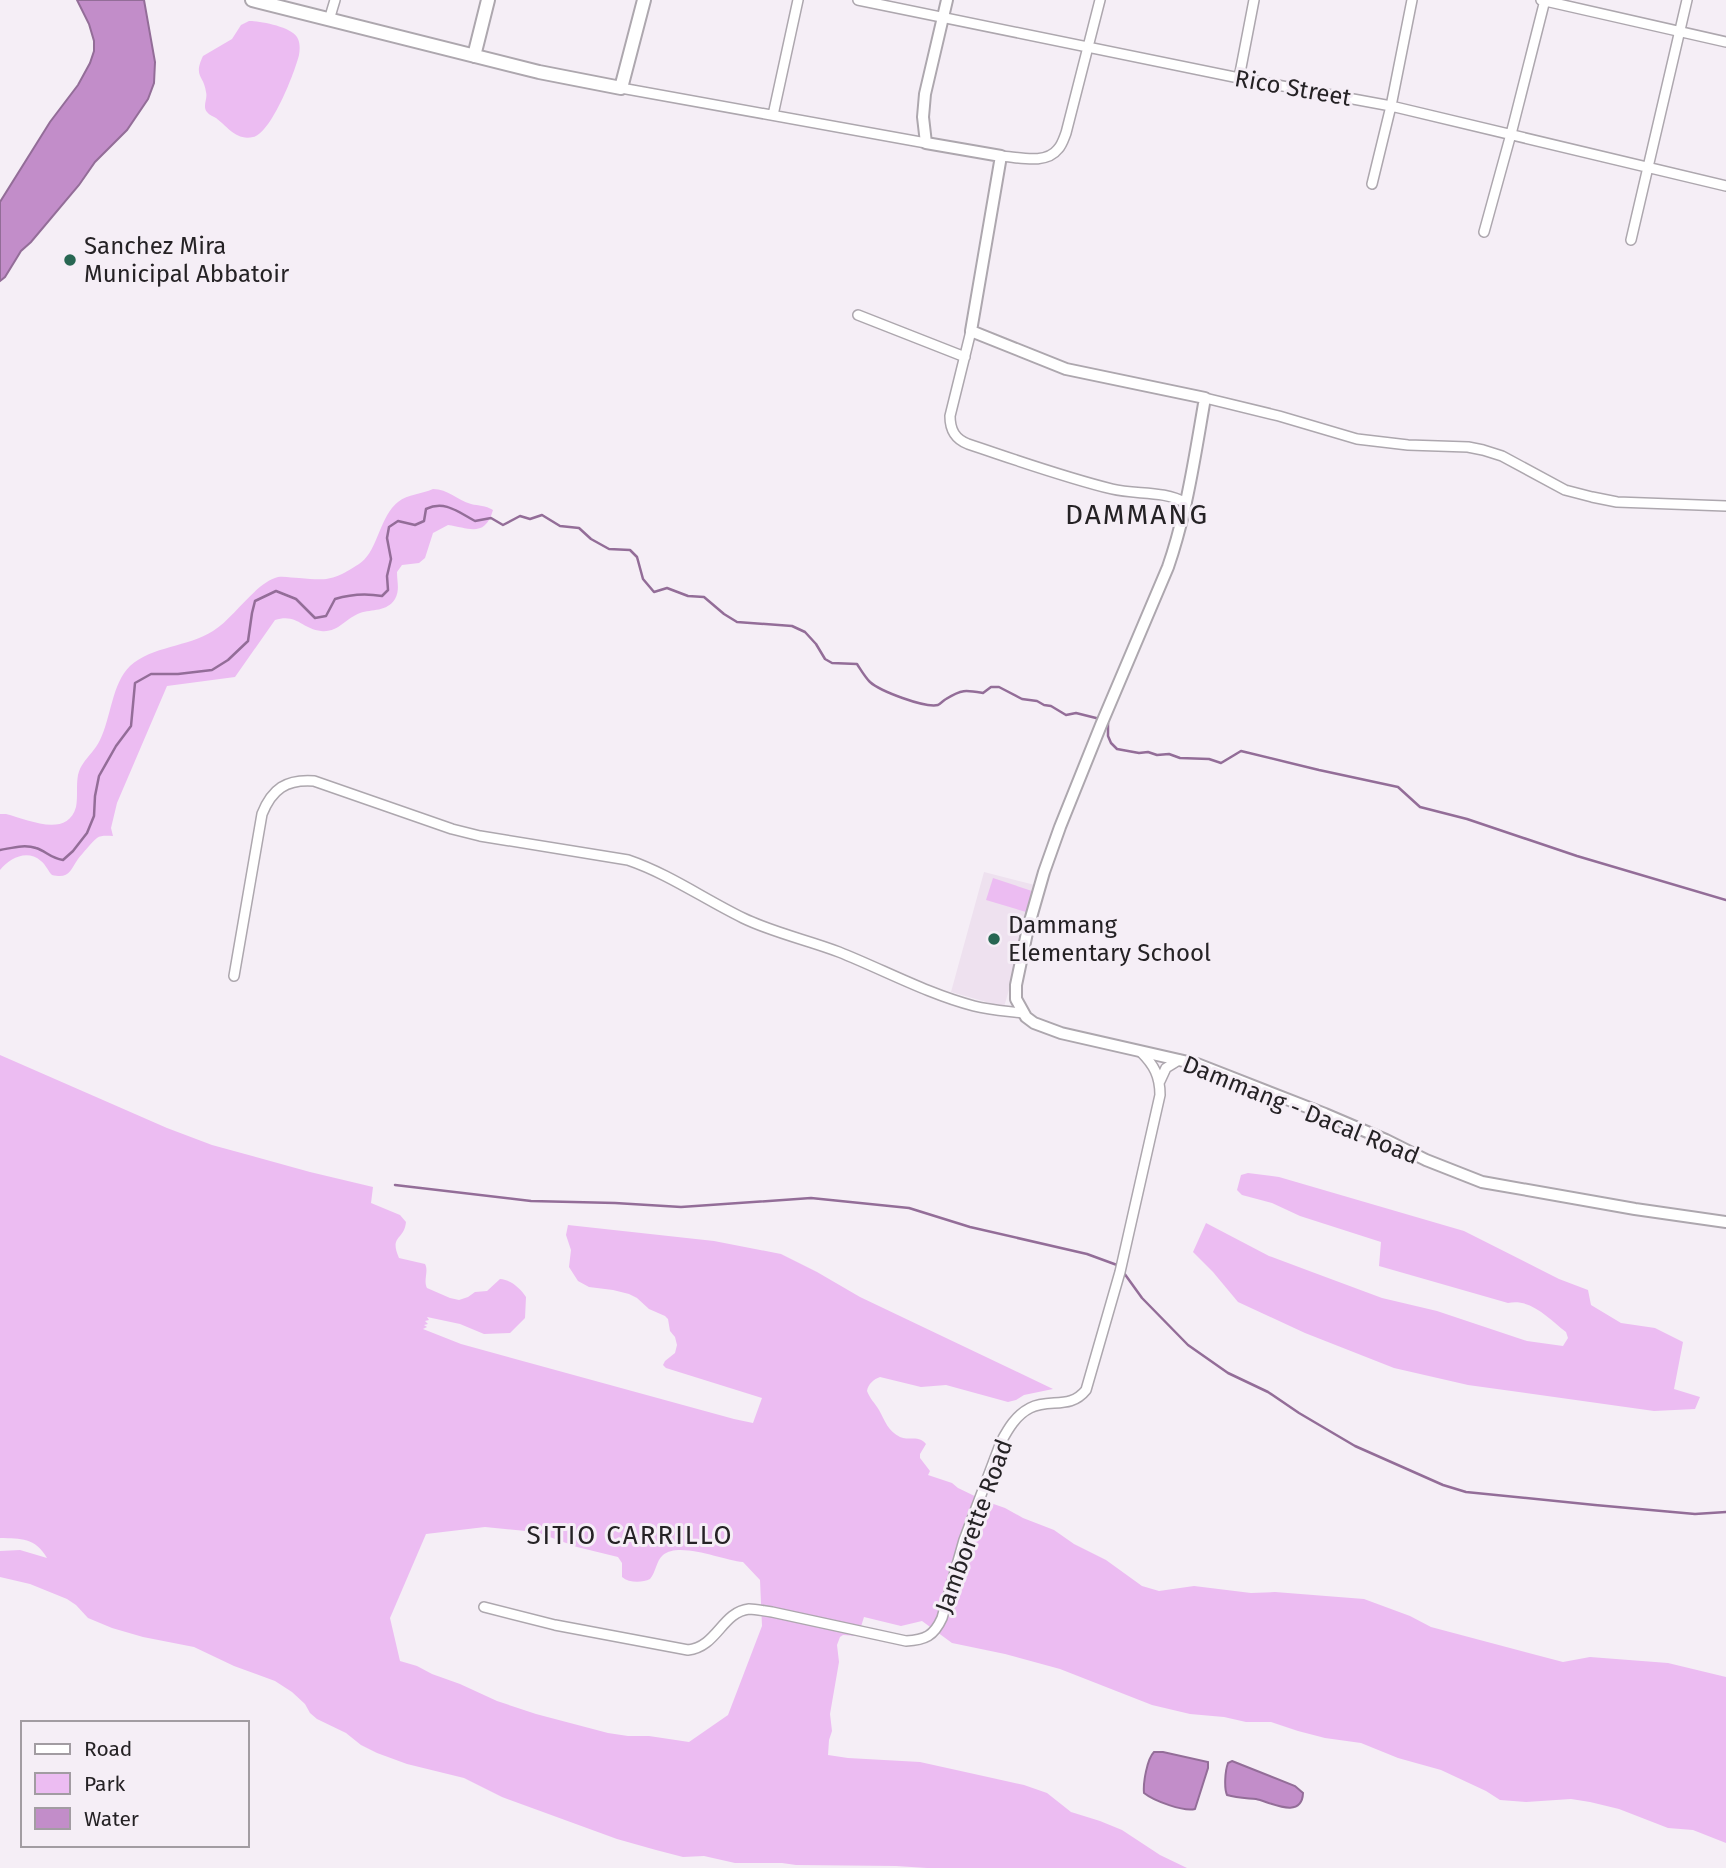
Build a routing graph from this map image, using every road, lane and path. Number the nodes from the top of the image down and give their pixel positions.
1 (252, 0) edge
2 (335, 0) edge
3 (488, 0) edge
4 (644, 0) edge
5 (799, 0) edge
6 (858, 0) edge
7 (947, 0) edge
8 (1100, 0) edge
9 (1254, 0) edge
10 (1412, 0) edge
11 (1543, 0) edge
12 (1687, 0) edge
13 (943, 18) junction
14 (329, 20) junction
15 (1681, 32) junction
16 (1726, 42) edge
17 (1088, 47) junction
18 (474, 56) junction
19 (1239, 78) junction
20 (621, 88) junction
21 (1391, 106) junction
22 (773, 115) junction
23 (1511, 134) junction
24 (926, 144) junction
25 (1001, 156) junction
26 (1649, 166) junction
27 (1371, 184) dead end
28 (1726, 186) edge
29 (1484, 232) dead end
30 (1631, 240) dead end
31 (858, 314) dead end
32 (971, 331) junction
33 (965, 357) junction
34 (1205, 398) junction
35 (1186, 503) junction
36 (1726, 506) edge
37 (234, 976) dead end
38 (1022, 1013) junction
39 (1141, 1052) junction
40 (1179, 1060) junction
41 (1160, 1083) junction
42 (1726, 1222) edge
43 (484, 1607) dead end

1 - 14 main road
2 - 14 street
3 - 18 main road
4 - 20 main road
5 - 22 street
6 - 13 street, Rico Street
7 - 13 street
8 - 17 street
9 - 19 street
10 - 21 street
11 - 15 street
11 - 23 street
12 - 15 street
13 - 17 street, Rico Street
13 - 24 street
14 - 18 main road
15 - 16 street
15 - 26 street
17 - 19 street, Rico Street
17 - 25 street
18 - 20 main road
19 - 21 street, Rico Street
20 - 22 street
21 - 23 street, Rico Street
21 - 27 street
22 - 24 street
23 - 26 street, Rico Street
23 - 29 street
24 - 25 street
25 - 32 street
26 - 28 street, Rico Street
26 - 30 street
31 - 33 street
32 - 33 street
32 - 34 street
33 - 35 street
34 - 35 street
34 - 36 street
35 - 38 street
37 - 38 street
38 - 39 street, Dammang - Dacal Road
39 - 40 street, Dammang - Dacal Road
39 - 41 street
40 - 41 street
40 - 42 street, Dammang - Dacal Road
41 - 43 street, Jamborette Road

